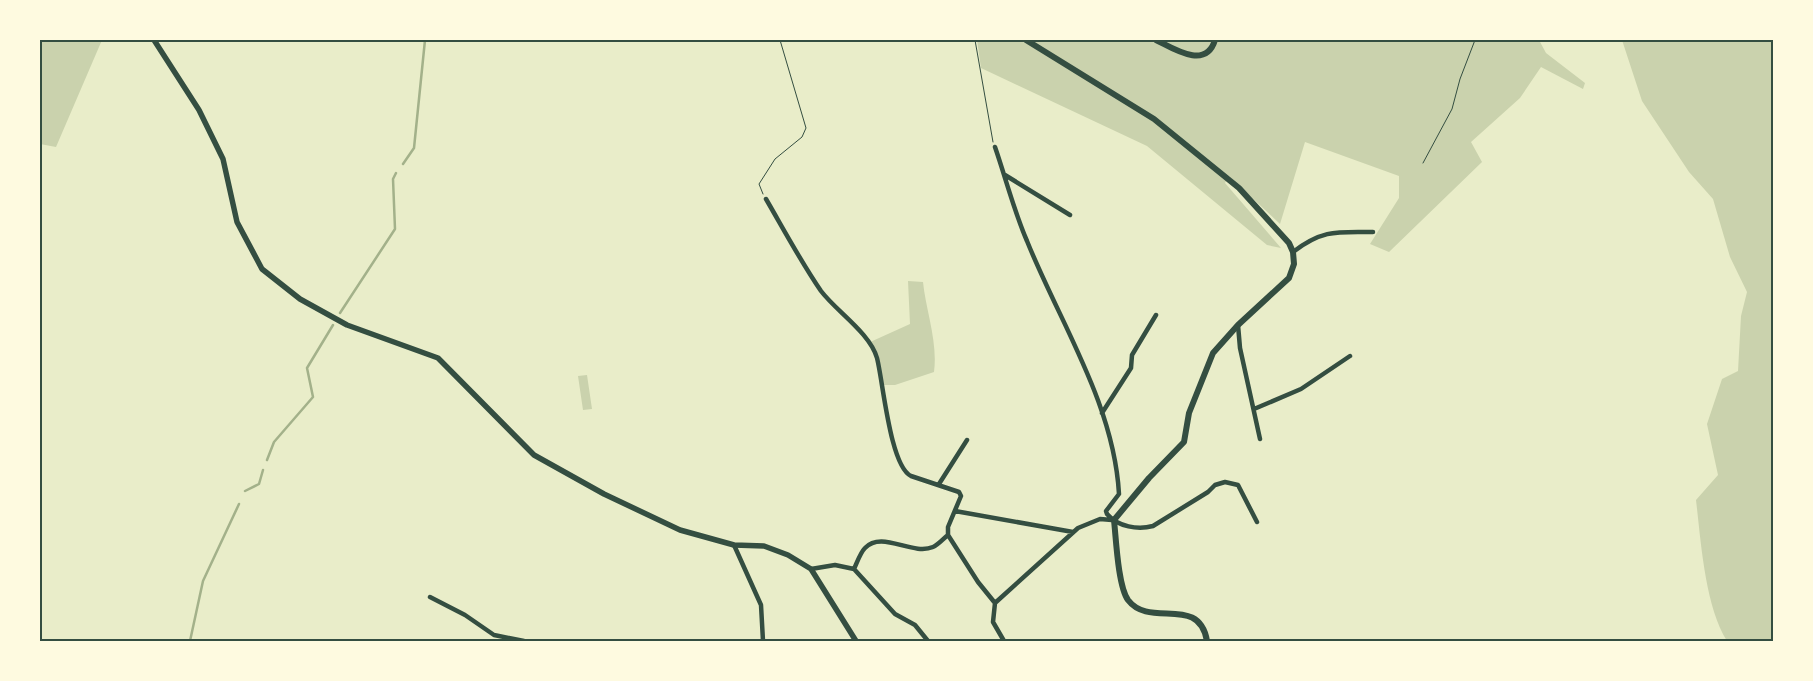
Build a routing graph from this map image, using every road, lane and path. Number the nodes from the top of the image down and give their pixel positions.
1 (154, 40) edge
2 (780, 40) edge
3 (975, 40) edge
4 (1026, 40) edge
5 (1156, 40) edge
6 (1215, 40) edge
7 (1475, 40) edge
8 (995, 148) joint
9 (1423, 162) dead end
10 (1005, 175) junction
11 (766, 200) joint
12 (1070, 215) dead end
13 (1373, 232) dead end
14 (1293, 252) junction
15 (1156, 315) dead end
16 (1238, 326) junction
17 (1350, 356) dead end
18 (1254, 409) junction
19 (1102, 413) junction
20 (1260, 439) dead end
21 (967, 440) dead end
22 (939, 484) junction
23 (955, 511) junction
24 (1114, 520) junction
25 (1257, 522) dead end
26 (1073, 532) junction
27 (948, 535) junction
28 (734, 545) junction
29 (811, 569) junction
30 (854, 569) junction
31 (430, 597) dead end
32 (995, 603) junction
33 (524, 641) edge
34 (763, 641) edge
35 (856, 641) edge
36 (928, 641) edge
37 (1004, 641) edge
38 (1207, 641) edge

1 - 28 street
2 - 11 path
3 - 8 path
4 - 14 main road
5 - 6 main road
7 - 9 path
8 - 10 street
10 - 12 street
10 - 19 street
11 - 22 street
13 - 14 street
14 - 16 main road
15 - 19 street
16 - 18 street
16 - 24 main road
17 - 18 street
18 - 20 street
19 - 24 street
21 - 22 street
22 - 23 street
23 - 26 street
23 - 27 street
24 - 25 street
24 - 26 street
24 - 38 main road
26 - 32 street
27 - 30 street
27 - 32 street
28 - 29 street
28 - 34 street
29 - 30 street
29 - 35 street
30 - 36 street
31 - 33 street
32 - 37 street

